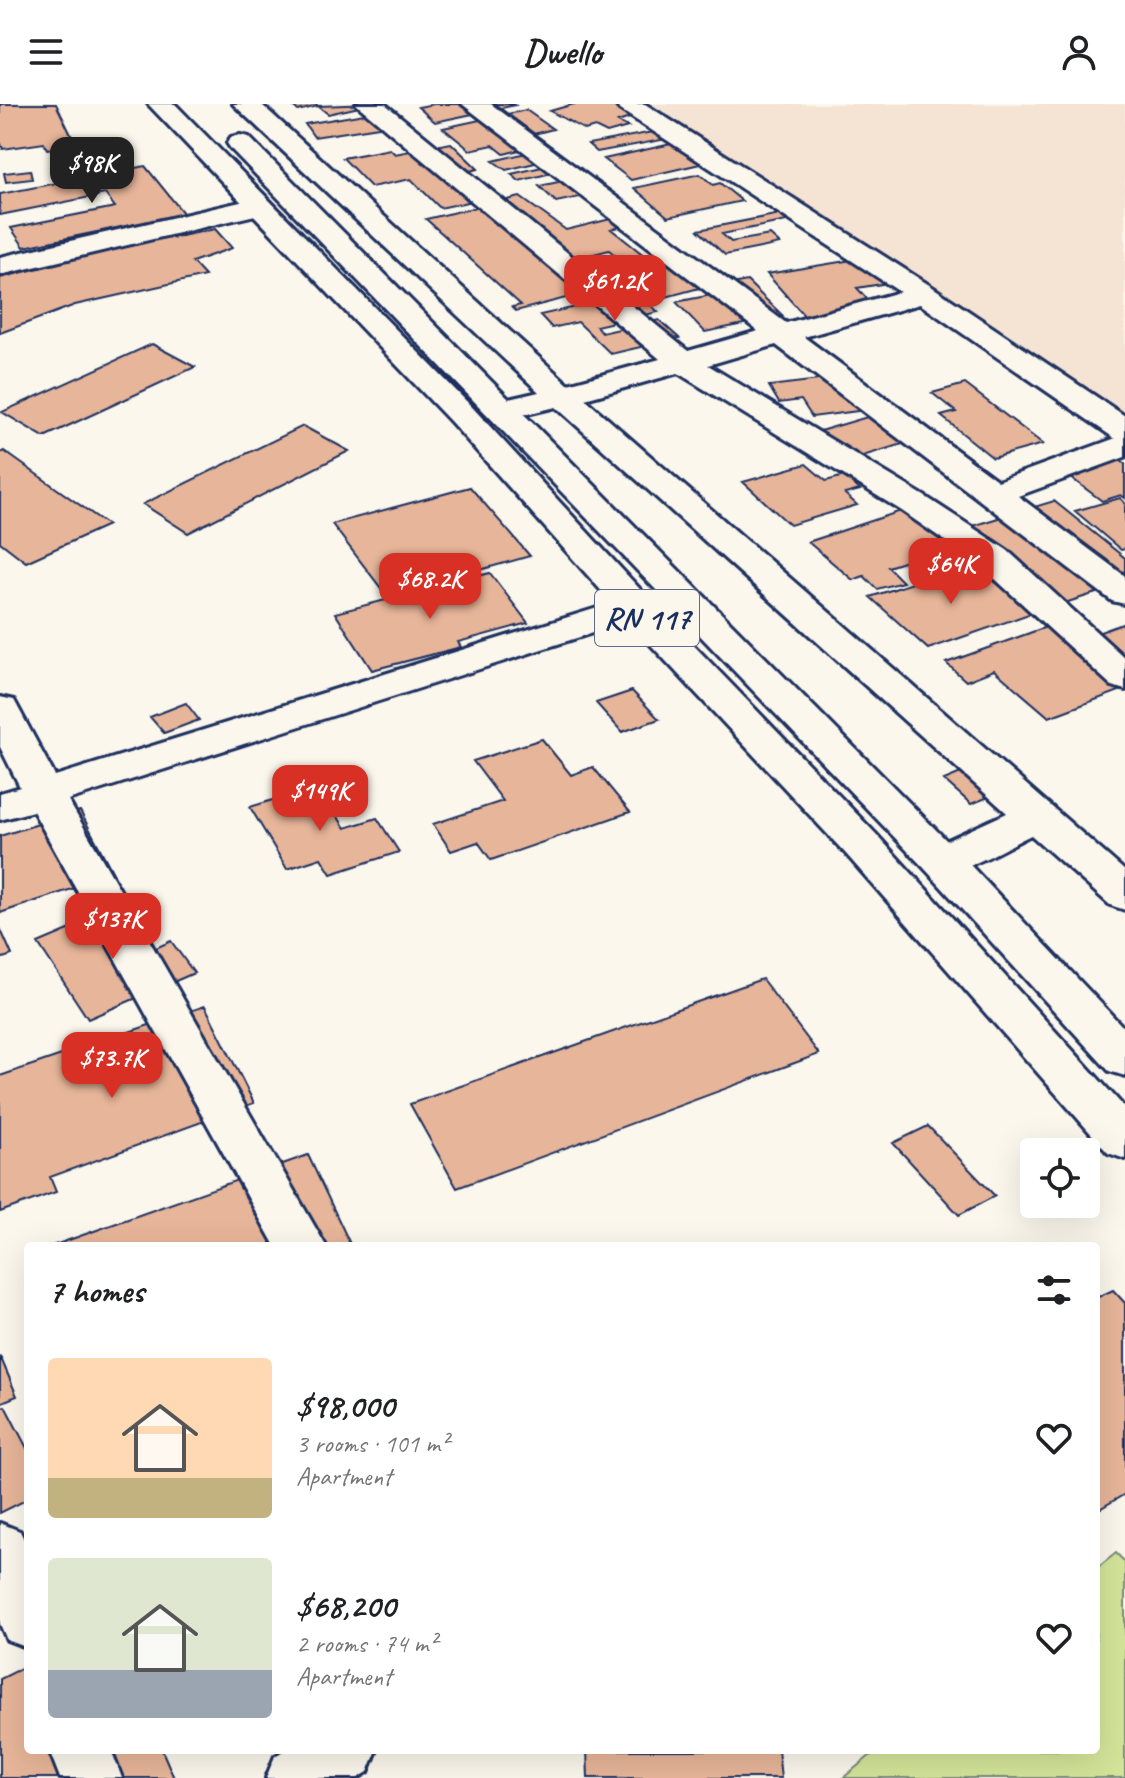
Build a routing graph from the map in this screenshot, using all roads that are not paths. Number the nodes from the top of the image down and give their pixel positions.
1 (161, 104) edge
2 (201, 104) edge
3 (246, 104) edge
4 (369, 104) edge
5 (628, 104) edge
6 (481, 105) edge
7 (258, 206) junction
8 (0, 266) edge
9 (924, 294) junction
10 (782, 334) junction
11 (682, 362) junction
12 (562, 396) junction
13 (502, 410) junction
14 (1125, 431) edge
15 (1125, 446) edge
16 (996, 493) junction
17 (1125, 593) edge
18 (636, 607) junction
19 (1125, 678) edge
20 (0, 709) edge
21 (43, 792) junction
22 (0, 807) edge
23 (1038, 815) junction
24 (941, 860) junction
25 (1125, 895) edge
26 (1125, 1059) edge
27 (1125, 1140) edge
28 (299, 1242) edge
29 (0, 1550) edge
30 (24, 1610) edge
31 (82, 1754) edge
32 (339, 1754) edge
33 (91, 1778) edge
34 (297, 1778) edge

1 - 7 street, RN 117
2 - 13 street, RN 117
3 - 12 street
4 - 11 street
5 - 9 street
6 - 10 street
7 - 8 street
7 - 18 street, RN 117
9 - 10 street
9 - 14 street
10 - 11 street
10 - 16 street
11 - 12 street
11 - 19 street
12 - 13 street
12 - 23 street
13 - 24 street, RN 117
15 - 16 street
16 - 17 street
18 - 21 street
18 - 27 street, RN 117
20 - 21 street
21 - 22 street
21 - 28 street
23 - 24 street
23 - 25 street
24 - 26 street, RN 117
29 - 30 street
31 - 33 street
32 - 34 street

